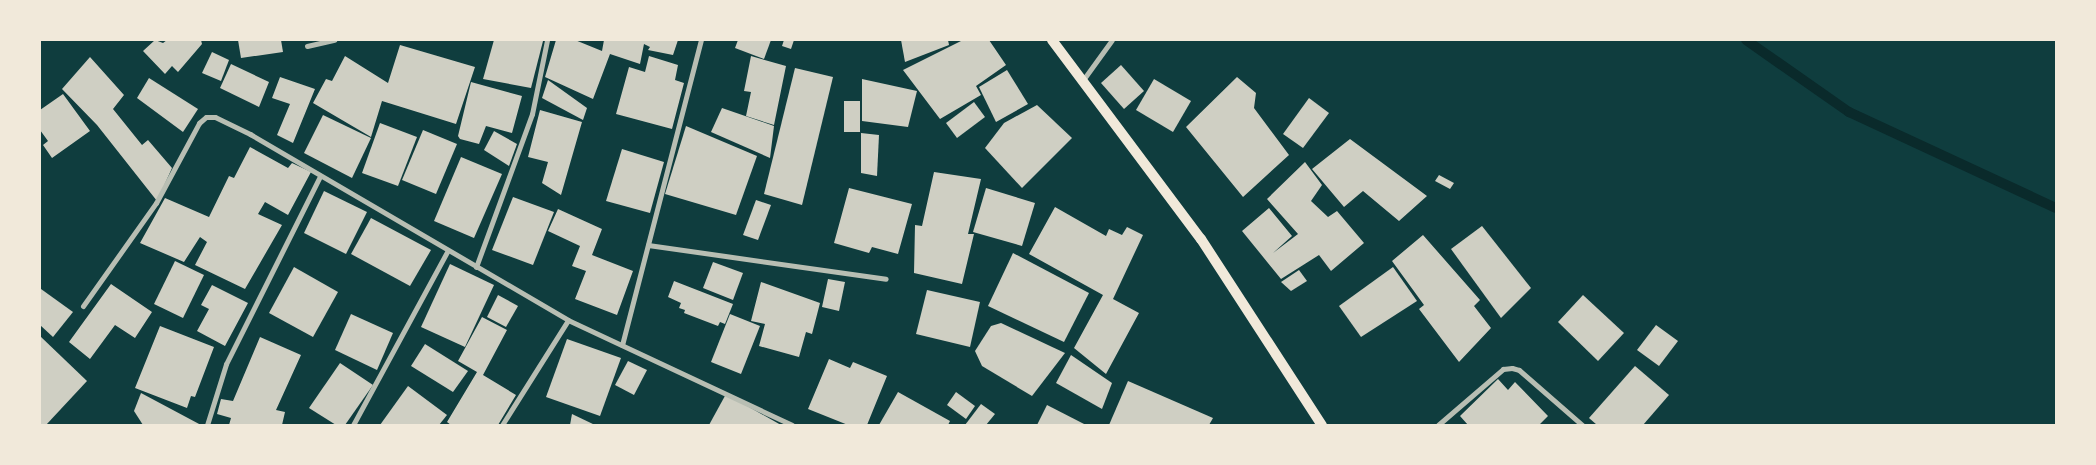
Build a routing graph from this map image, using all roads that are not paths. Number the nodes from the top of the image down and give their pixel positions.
1 (334, 40) edge
2 (547, 40) edge
3 (702, 40) edge
4 (1052, 40) edge
5 (1112, 40) edge
6 (307, 46) dead end
7 (1082, 81) junction
8 (320, 176) junction
9 (648, 245) junction
10 (448, 250) junction
11 (476, 267) junction
12 (886, 279) dead end
13 (83, 306) dead end
14 (568, 320) junction
15 (622, 345) junction
16 (207, 425) edge
17 (352, 425) edge
18 (502, 425) edge
19 (792, 425) edge
20 (1322, 425) edge
21 (1438, 425) edge
22 (1582, 425) edge

1 - 6 street
2 - 11 street
3 - 9 street
4 - 7 main road
5 - 7 street
7 - 20 main road
8 - 10 street
8 - 13 street
8 - 16 street
9 - 12 street
9 - 15 street
10 - 11 street
10 - 17 street
11 - 14 street
14 - 15 street
14 - 18 street
15 - 19 street
21 - 22 street

